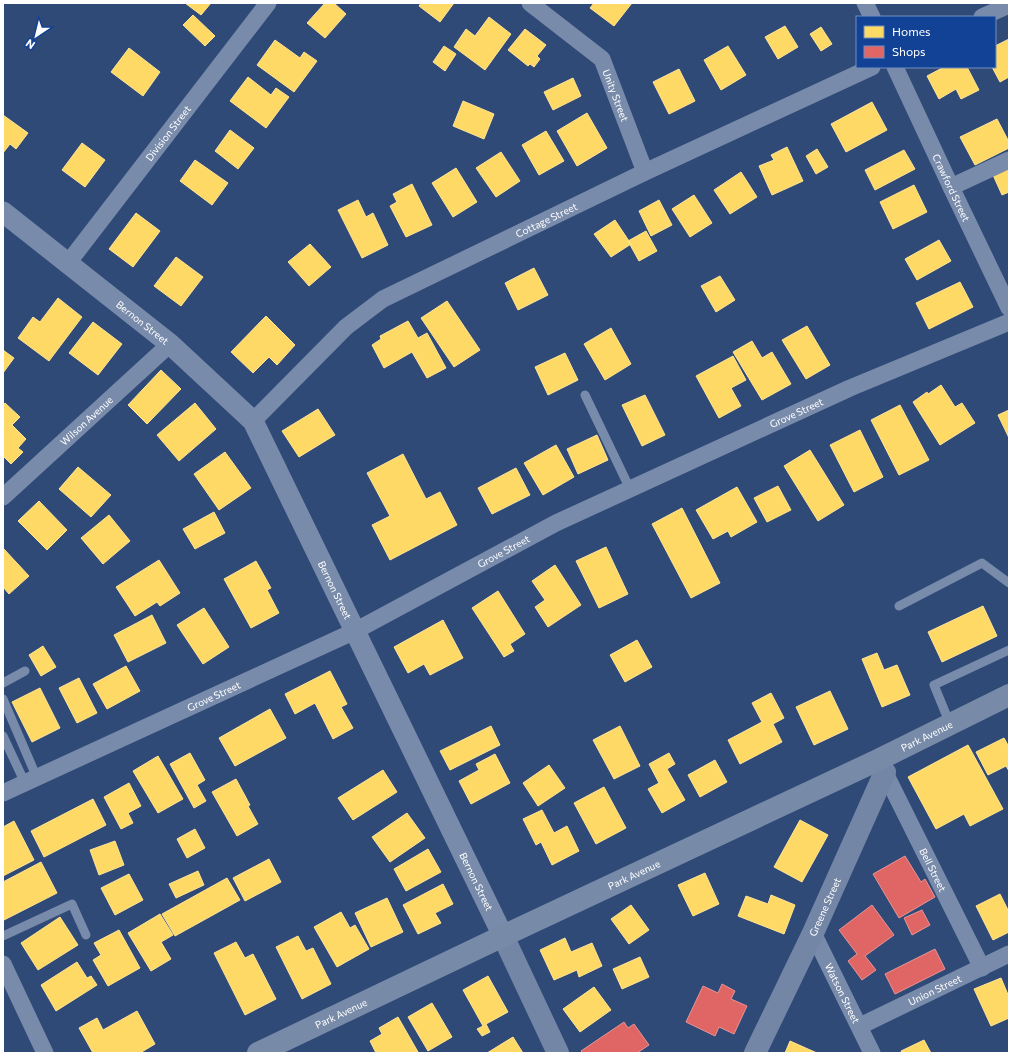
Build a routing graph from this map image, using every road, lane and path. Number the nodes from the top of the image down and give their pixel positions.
1 (268, 3) edge
2 (530, 3) edge
3 (865, 3) edge
4 (1009, 5) edge
5 (872, 16) edge
6 (984, 16) edge
7 (870, 68) edge
8 (895, 68) edge
9 (1009, 160) edge
10 (645, 172) junction
11 (951, 187) junction
12 (3, 212) edge
13 (68, 263) junction
14 (1009, 308) edge
15 (1009, 322) edge
16 (170, 344) junction
17 (585, 395) dead end
18 (253, 421) junction
19 (630, 489) junction
20 (3, 497) edge
21 (1009, 583) edge
22 (899, 606) dead end
23 (355, 631) junction
24 (1009, 650) edge
25 (25, 671) dead end
26 (3, 683) edge
27 (1009, 695) edge
28 (3, 699) edge
29 (950, 724) junction
30 (3, 736) edge
31 (881, 766) junction
32 (31, 780) junction
33 (3, 793) edge
34 (813, 933) junction
35 (86, 935) dead end
36 (3, 936) edge
37 (503, 936) junction
38 (1009, 954) edge
39 (3, 964) edge
40 (982, 968) junction
41 (860, 1026) junction
42 (46, 1053) edge
43 (258, 1053) edge
44 (558, 1053) edge
45 (755, 1053) edge
46 (872, 1053) edge

1 - 13 street, Division Street
2 - 10 street, Unity Street
3 - 5 street
4 - 6 street
7 - 10 street, Cottage Street
8 - 11 street, Crawford Street
9 - 11 street
10 - 18 street, Cottage Street
11 - 14 street, Crawford Street
12 - 13 street, Bernon Street
13 - 16 street, Bernon Street
15 - 19 street, Grove Street
16 - 18 street, Bernon Street
16 - 20 street, Wilson Avenue
17 - 19 lane
18 - 23 street, Bernon Street
19 - 23 street, Grove Street
21 - 22 lane
23 - 32 street, Grove Street
23 - 37 street, Bernon Street
24 - 29 lane
25 - 26 lane
27 - 29 main road, Park Avenue
28 - 32 lane
29 - 31 main road, Park Avenue
30 - 32 lane
31 - 34 main road, Greene Street
31 - 37 main road, Park Avenue
31 - 40 street, Bell Street
32 - 33 street, Grove Street
34 - 41 street, Watson Street
34 - 45 main road, Greene Street
35 - 36 lane
37 - 43 main road, Park Avenue
37 - 44 main road, Bernon Street
38 - 40 street, Union Street
39 - 42 street
40 - 41 street, Union Street
41 - 46 street, Watson Street

